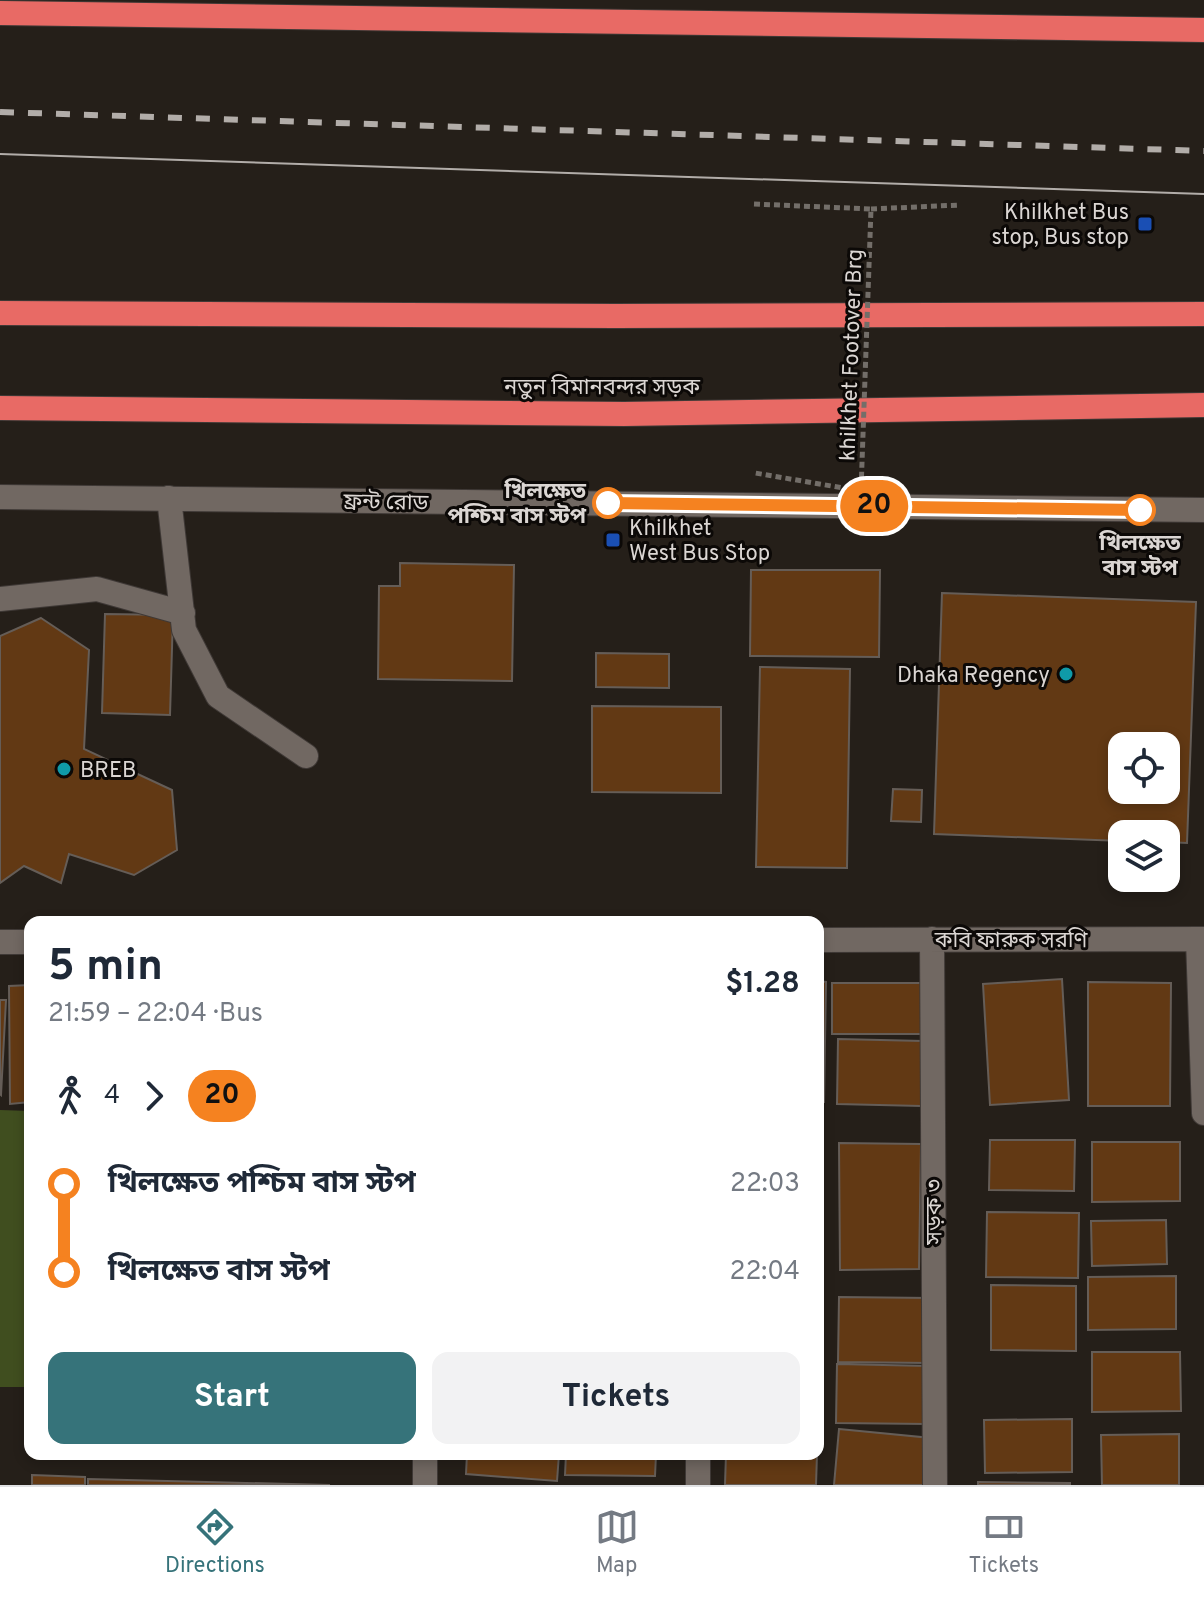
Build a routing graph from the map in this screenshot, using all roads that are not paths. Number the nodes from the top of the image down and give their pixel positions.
1 (0, 13) edge
2 (1204, 30) edge
3 (0, 313) edge
4 (1204, 314) edge
5 (1204, 405) edge
6 (0, 408) edge
7 (0, 497) edge
8 (169, 498) junction
9 (1204, 510) edge
10 (0, 599) edge
11 (183, 613) junction
12 (306, 756) dead end
13 (932, 939) junction
14 (1201, 939) edge
15 (824, 940) edge
16 (0, 942) edge
17 (24, 942) edge
18 (1204, 1113) edge
19 (425, 1460) edge
20 (698, 1460) edge
21 (425, 1485) edge
22 (698, 1485) edge
23 (935, 1485) edge

1 - 2 highway
3 - 4 highway
5 - 6 highway, নতুন বিমানবন্দর সড়ক
7 - 8 street, ফ্রন্ট রোড
8 - 9 street, ফ্রন্ট রোড
8 - 11 street
10 - 11 street
11 - 12 street
13 - 14 street, কবি ফারুক সরণি
13 - 15 street, কবি ফারুক সরণি
13 - 23 street, সড়ক ৩
14 - 18 street
16 - 17 street
19 - 21 street
20 - 22 street

